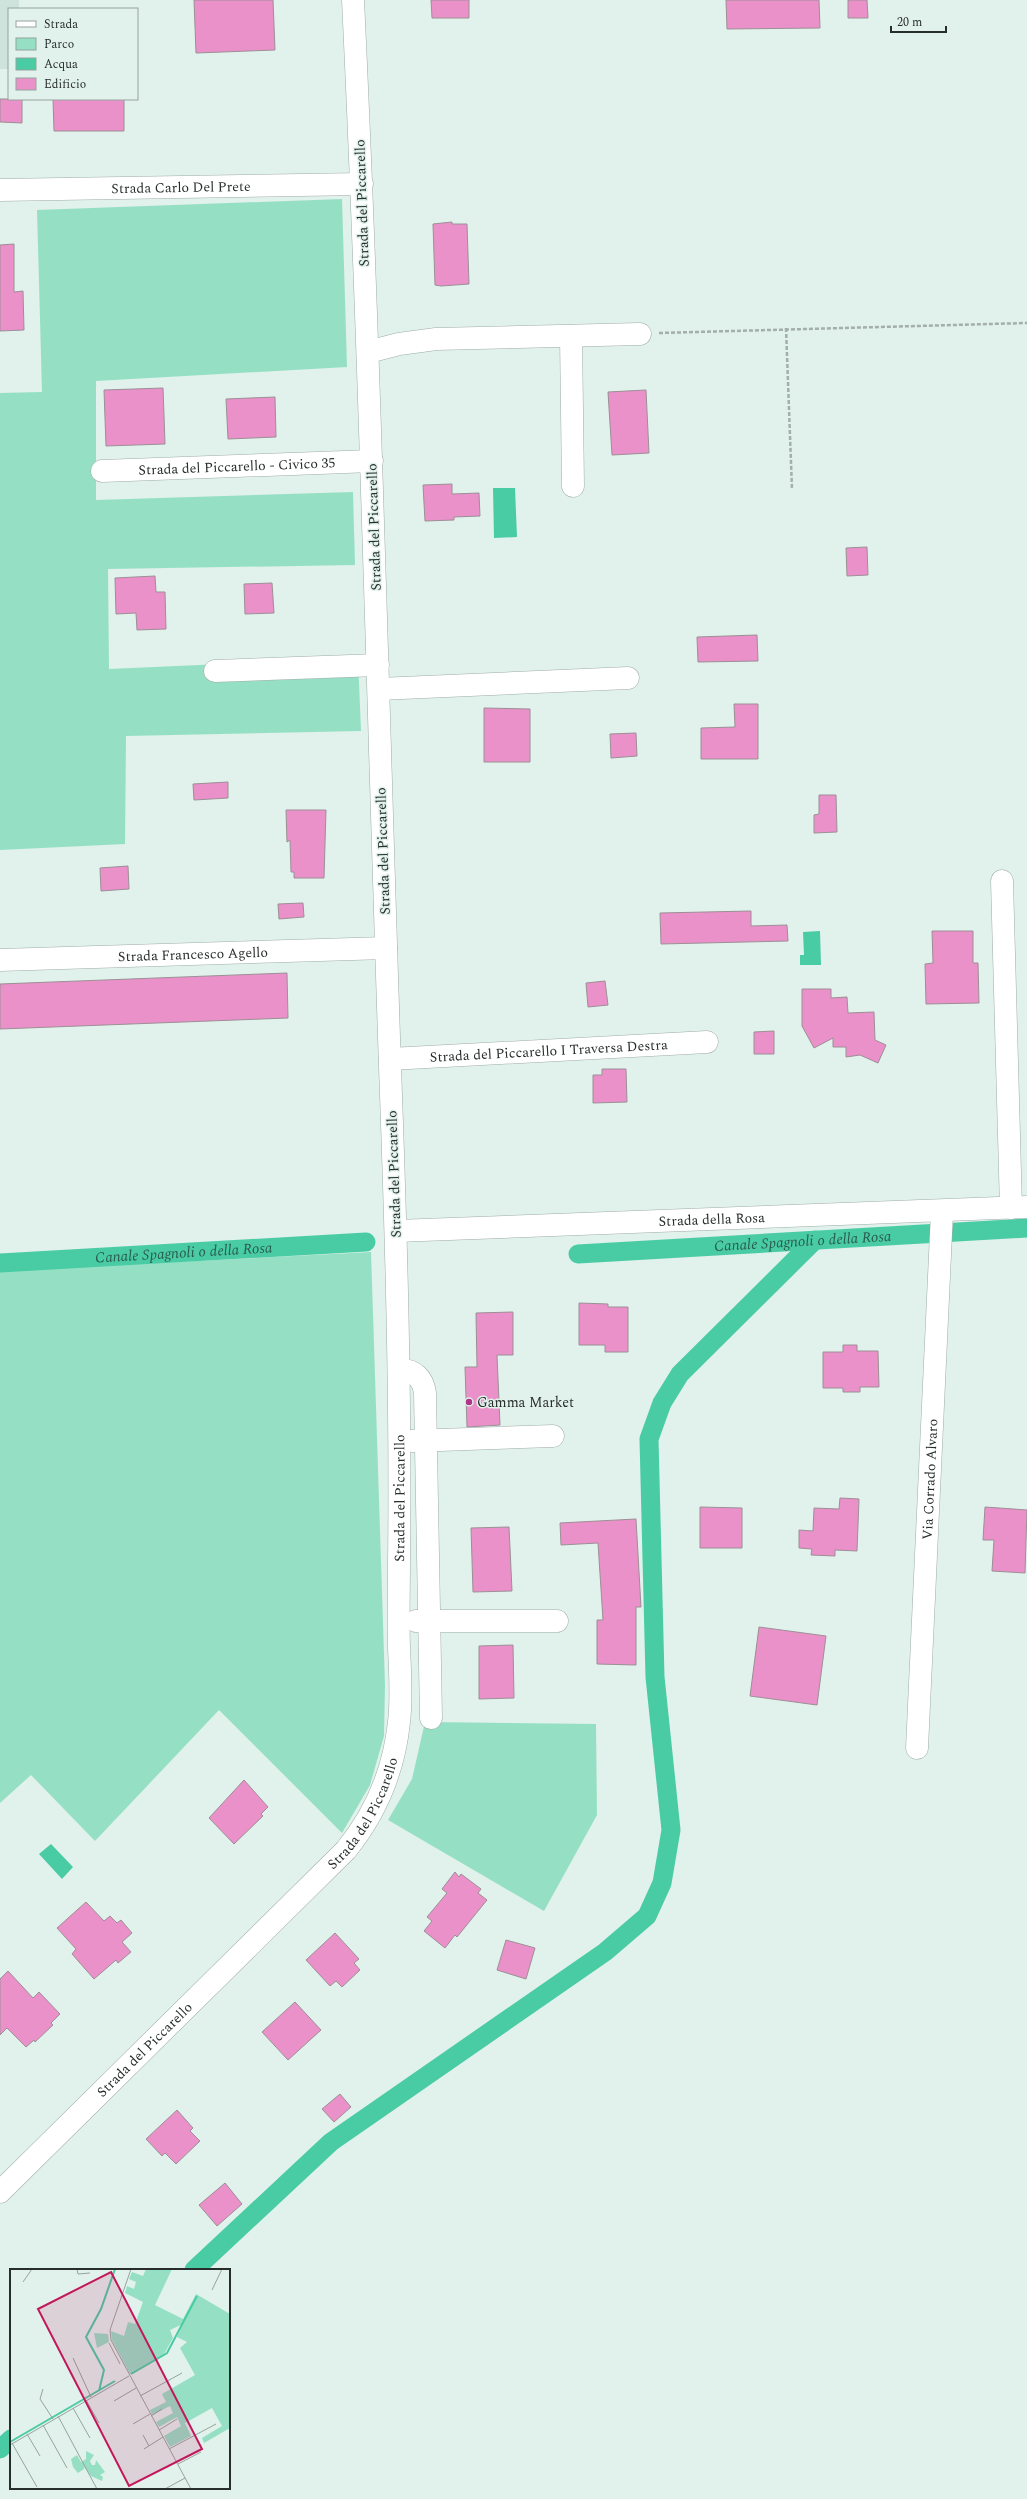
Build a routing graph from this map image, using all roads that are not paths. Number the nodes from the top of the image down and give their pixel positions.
1 (353, 0) edge
2 (362, 184) junction
3 (0, 190) edge
4 (640, 334) road end
5 (570, 336) junction
6 (368, 352) junction
7 (372, 461) junction
8 (102, 471) dead end
9 (573, 486) dead end
10 (378, 665) junction
11 (215, 670) dead end
12 (628, 678) dead end
13 (379, 689) junction
14 (1002, 881) dead end
15 (386, 948) junction
16 (0, 960) edge
17 (707, 1042) dead end
18 (390, 1059) junction
19 (1019, 1208) edge
20 (942, 1212) junction
21 (396, 1231) junction
22 (399, 1370) junction
23 (553, 1436) dead end
24 (426, 1440) junction
25 (400, 1441) junction
26 (398, 1621) junction
27 (430, 1621) junction
28 (557, 1621) dead end
29 (431, 1718) dead end
30 (917, 1748) dead end
31 (0, 2192) edge

1 - 2 street, Strada del Piccarello
2 - 3 street, Strada Carlo Del Prete
2 - 6 street, Strada del Piccarello
4 - 5 street
5 - 6 street
5 - 9 street
6 - 7 street, Strada del Piccarello
7 - 8 street, Strada del Piccarello - Civico 35
7 - 10 street, Strada del Piccarello
10 - 11 street
10 - 13 street, Strada del Piccarello
12 - 13 street
13 - 15 street, Strada del Piccarello
14 - 19 street
15 - 16 street, Strada Francesco Agello
15 - 18 street, Strada del Piccarello
17 - 18 street, Strada del Piccarello I Traversa Destra
18 - 21 street, Strada del Piccarello
19 - 20 street, Strada della Rosa
20 - 21 street, Strada della Rosa
20 - 30 street, Via Corrado Alvaro
21 - 22 street, Strada del Piccarello
22 - 24 street
22 - 25 street, Strada del Piccarello
23 - 24 street
24 - 25 street
24 - 27 street
25 - 26 street, Strada del Piccarello
26 - 27 street
26 - 31 street, Strada del Piccarello
27 - 28 street
27 - 29 street

